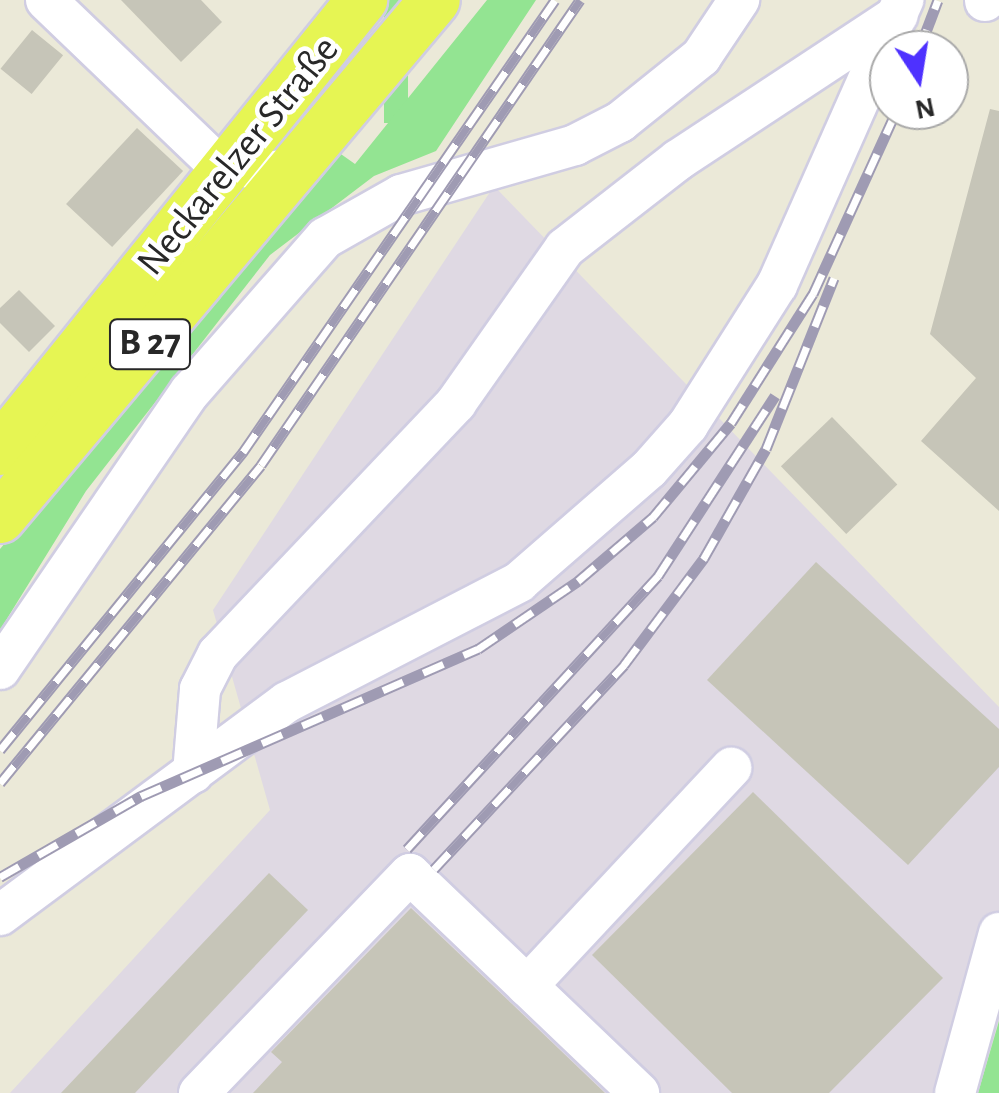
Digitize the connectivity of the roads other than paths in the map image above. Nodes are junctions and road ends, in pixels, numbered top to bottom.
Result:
1 (46, 0) edge
2 (362, 0) edge
3 (435, 0) edge
4 (739, 0) edge
5 (900, 8) edge
6 (232, 165) junction
7 (297, 168) junction
8 (3, 440) edge
9 (0, 518) edge
10 (0, 669) edge
11 (731, 768) dead end
12 (193, 773) junction
13 (0, 915) edge
14 (999, 934) edge
15 (527, 986) junction
16 (200, 1093) edge
17 (639, 1093) edge
18 (955, 1093) edge

1 - 6 street
2 - 6 main road, Neckarelzer Straße / B 27
3 - 7 main road, B 27
4 - 10 street
5 - 12 street
5 - 12 street
6 - 7 street
6 - 8 main road, Neckarelzer Straße / B 27
7 - 9 main road, B 27
11 - 15 street
12 - 13 street
14 - 18 street
15 - 16 street
15 - 17 street

